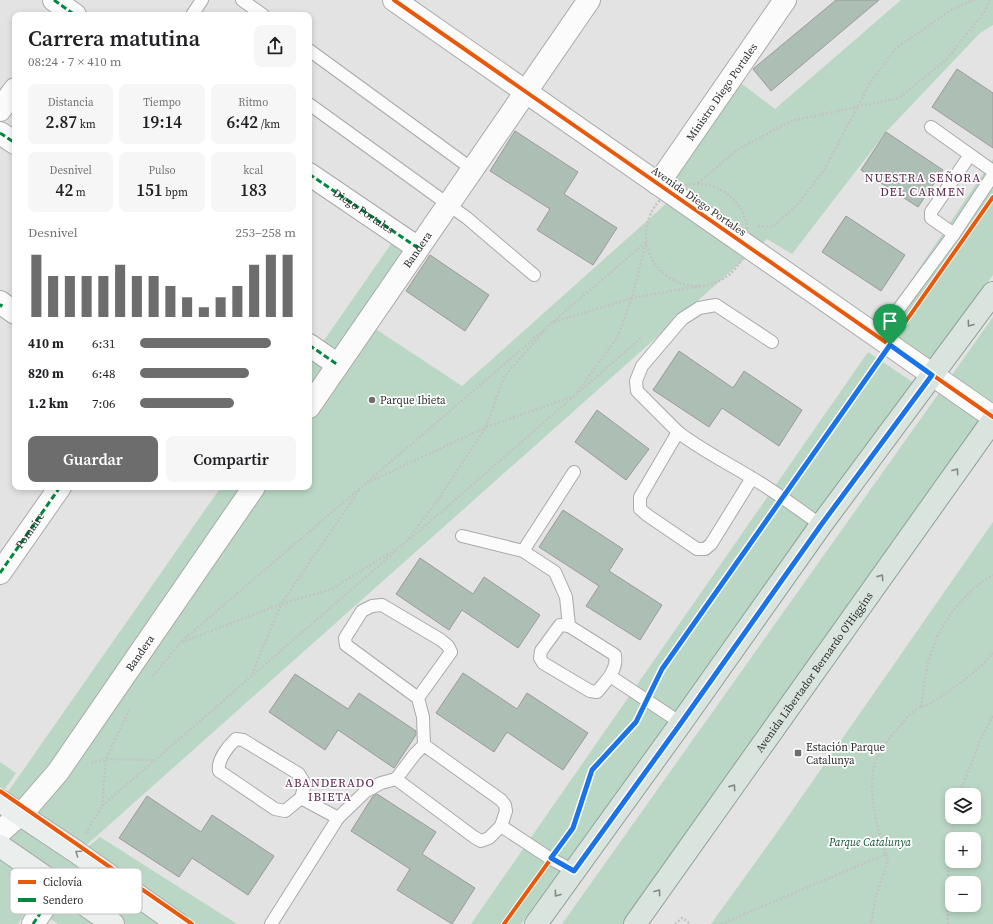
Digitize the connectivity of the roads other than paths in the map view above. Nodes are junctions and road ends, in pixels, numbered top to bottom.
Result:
1 (202, 0) edge
2 (242, 0) edge
3 (394, 0) edge
4 (589, 0) edge
5 (785, 0) edge
6 (194, 12) edge
7 (259, 12) edge
8 (312, 52) edge
9 (525, 91) junction
10 (12, 93) edge
11 (312, 106) edge
12 (0, 110) edge
13 (931, 127) dead end
14 (0, 133) edge
15 (12, 141) edge
16 (970, 155) junction
17 (472, 169) junction
18 (993, 171) edge
19 (993, 175) edge
20 (312, 176) edge
21 (658, 184) junction
22 (449, 204) junction
23 (954, 234) junction
24 (418, 248) junction
25 (534, 276) dead end
26 (993, 293) edge
27 (878, 337) junction
28 (772, 342) dead end
29 (312, 347) edge
30 (338, 365) junction
31 (932, 375) junction
32 (312, 403) edge
33 (993, 419) edge
34 (678, 432) junction
35 (574, 472) dead end
36 (752, 478) junction
37 (58, 490) edge
38 (252, 490) edge
39 (821, 525) junction
40 (462, 536) dead end
41 (522, 550) junction
42 (0, 573) edge
43 (569, 626) junction
44 (610, 676) junction
45 (418, 698) junction
46 (681, 723) junction
47 (424, 745) junction
48 (396, 779) junction
49 (302, 798) junction
50 (0, 801) edge
51 (20, 814) junction
52 (338, 818) junction
53 (501, 826) junction
54 (0, 832) edge
55 (0, 846) edge
56 (31, 868) edge
57 (98, 868) edge
58 (574, 871) junction
59 (142, 899) edge
60 (40, 914) edge
61 (99, 914) edge
62 (33, 924) edge
63 (114, 924) edge
64 (178, 924) edge
65 (271, 924) edge
66 (536, 924) edge
67 (635, 924) edge

1 - 6 lane
2 - 7 lane
3 - 9 street, Avenida Diego Portales
4 - 9 street, Bandera
5 - 21 street, Ministro Diego Portales
8 - 17 lane
9 - 17 street, Bandera
9 - 21 street, Avenida Diego Portales
10 - 12 street
11 - 22 lane
13 - 16 lane
14 - 15 street
16 - 18 lane
16 - 23 lane
17 - 22 street, Bandera
19 - 23 lane
20 - 24 street, Diego Portales
21 - 27 street, Avenida Diego Portales
22 - 24 street, Bandera
22 - 25 lane
23 - 27 lane
24 - 30 street, Bandera
26 -> 31 main road
27 - 31 street, Avenida Diego Portales
28 - 34 lane
29 - 30 street
30 - 32 street, Bandera
31 - 33 street, Avenida Diego Portales
31 - 39 main road
67 -> 33 main road, Avenida Libertador Bernardo O'Higgins
34 - 36 lane
34 - 36 lane
35 - 41 lane
36 - 39 lane
37 - 42 street, Pomaire
38 - 51 street, Bandera
39 - 46 main road
40 - 41 lane
41 - 43 lane
43 - 44 lane
43 - 44 lane
44 - 46 lane
45 - 45 lane
45 - 47 lane
46 - 58 main road
47 - 48 lane
47 - 53 lane
48 - 52 lane
48 - 53 lane
49 - 49 lane
49 - 52 lane
50 - 51 main road
51 - 54 street, Bandera
57 -> 51 main road
52 - 65 lane
53 - 58 lane
55 - 56 main road
58 -> 66 main road
64 -> 59 main road
60 - 62 street
61 - 63 main road

